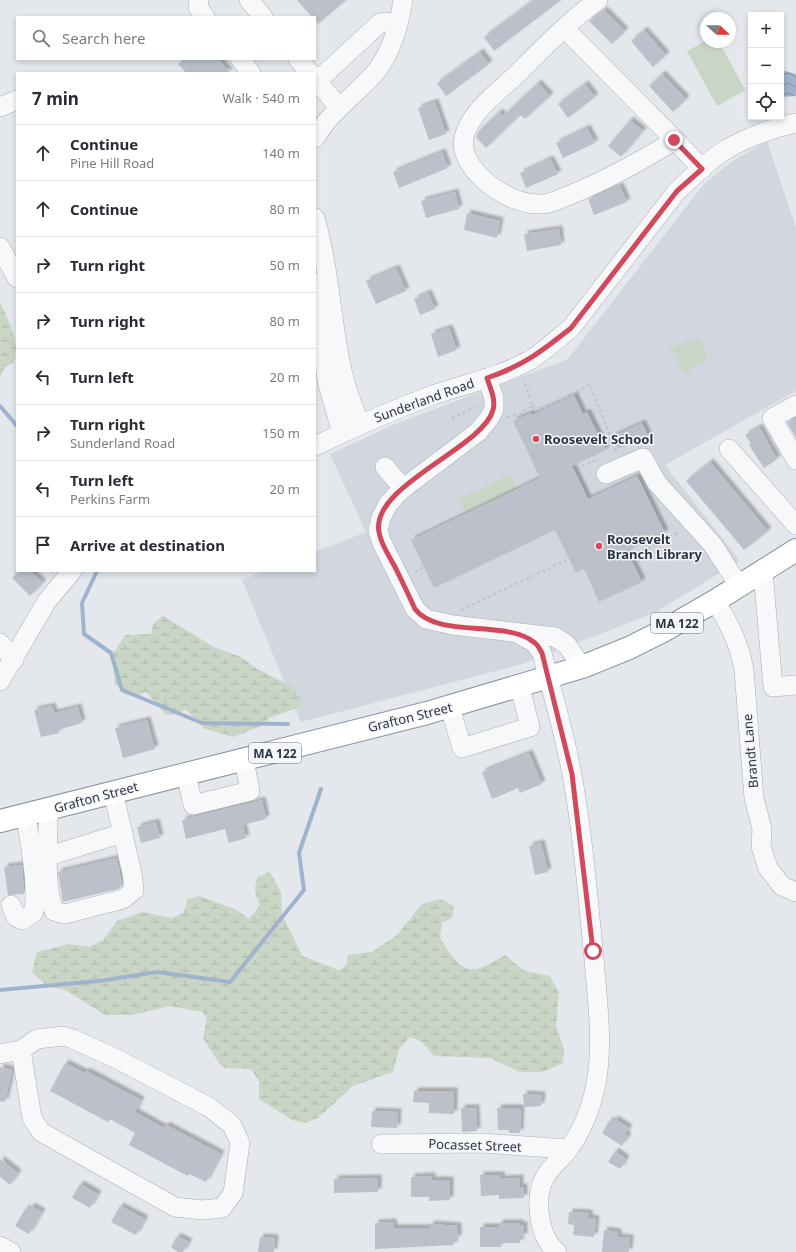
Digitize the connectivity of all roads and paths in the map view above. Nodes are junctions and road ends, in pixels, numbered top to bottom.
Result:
1 (198, 0) edge
2 (249, 0) edge
3 (403, 0) edge
4 (598, 0) edge
5 (204, 16) edge
6 (262, 16) edge
7 (398, 24) junction
8 (564, 28) junction
9 (241, 60) edge
10 (299, 60) edge
11 (250, 72) edge
12 (309, 72) edge
13 (316, 76) edge
14 (316, 80) edge
15 (16, 100) edge
16 (0, 106) edge
17 (339, 107) junction
18 (796, 123) edge
19 (316, 137) edge
20 (674, 140) junction
21 (702, 169) junction
22 (316, 222) edge
23 (0, 247) edge
24 (16, 276) edge
25 (316, 288) edge
26 (324, 328) edge
27 (487, 378) junction
28 (524, 378) dead end
29 (796, 405) edge
30 (532, 406) junction
31 (477, 407) dead end
32 (504, 417) dead end
33 (452, 418) dead end
34 (360, 424) junction
35 (342, 433) junction
36 (316, 446) edge
37 (729, 449) dead end
38 (611, 453) dead end
39 (796, 460) edge
40 (582, 466) dead end
41 (603, 466) joint
42 (385, 468) dead end
43 (403, 488) junction
44 (695, 525) junction
45 (796, 525) edge
46 (796, 550) edge
47 (632, 556) dead end
48 (569, 559) dead end
49 (424, 567) dead end
50 (71, 572) edge
51 (415, 572) dead end
52 (763, 572) junction
53 (739, 586) junction
54 (715, 601) junction
55 (458, 611) dead end
56 (519, 634) junction
57 (0, 643) edge
58 (14, 660) junction
59 (582, 667) junction
60 (548, 678) junction
61 (0, 681) edge
62 (796, 685) edge
63 (520, 687) junction
64 (450, 707) junction
65 (530, 727) junction
66 (560, 728) junction
67 (244, 760) junction
68 (186, 774) junction
69 (113, 792) junction
70 (48, 809) junction
71 (26, 815) junction
72 (0, 821) edge
73 (123, 833) junction
74 (40, 859) junction
75 (796, 892) edge
76 (11, 905) dead end
77 (0, 1040) edge
78 (21, 1050) junction
79 (0, 1054) edge
80 (381, 1144) dead end
81 (568, 1149) junction
82 (0, 1246) edge
83 (11, 1252) edge
84 (557, 1252) edge

1 - 5 street
2 - 6 street
3 - 7 street
4 - 8 street
7 - 13 street
7 - 17 street
8 - 20 street
8 - 20 street
9 - 11 street
10 - 12 street
14 - 17 street
15 - 16 street
17 - 19 street
18 - 21 street, Sunderland Road
20 - 21 street
21 - 27 street, Sunderland Road
22 - 26 street
23 - 24 street
25 - 26 street
26 - 34 street
26 - 35 street
27 - 34 street, Sunderland Road
27 - 43 street
28 - 30 path
29 - 39 street
30 - 32 path
30 - 38 path
31 - 33 path
34 - 35 street, Sunderland Road
35 - 36 street, Sunderland Road
37 - 45 street
40 - 41 path
41 - 44 street
42 - 43 street
43 - 56 street
44 - 47 path
44 - 53 street
46 - 52 highway, Grafton Street / MA 122
48 - 55 path
49 - 51 path
50 - 58 street
52 - 53 highway, Grafton Street / MA 122
52 - 62 street
53 - 54 highway, Grafton Street / MA 122
54 - 59 highway, Grafton Street / MA 122
54 - 75 street, Brandt Lane
56 - 59 street
56 - 60 street
57 - 58 street
58 - 61 street
59 - 60 highway, Grafton Street / MA 122
60 - 63 highway, Grafton Street / MA 122
60 - 66 street
63 - 64 highway, Grafton Street / MA 122
63 - 65 street
64 - 65 street
64 - 67 highway, Grafton Street / MA 122
65 - 66 street
66 - 81 street
67 - 68 highway, Grafton Street / MA 122
67 - 68 street
68 - 69 highway, Grafton Street / MA 122
69 - 70 highway, Grafton Street / MA 122
69 - 73 street
70 - 71 highway, Grafton Street / MA 122
70 - 74 street
71 - 72 highway, Grafton Street / MA 122
71 - 74 street
73 - 74 street
73 - 74 street
74 - 76 street
77 - 78 street
78 - 78 street
78 - 79 street
80 - 81 street, Pocasset Street
81 - 84 street
82 - 83 street

